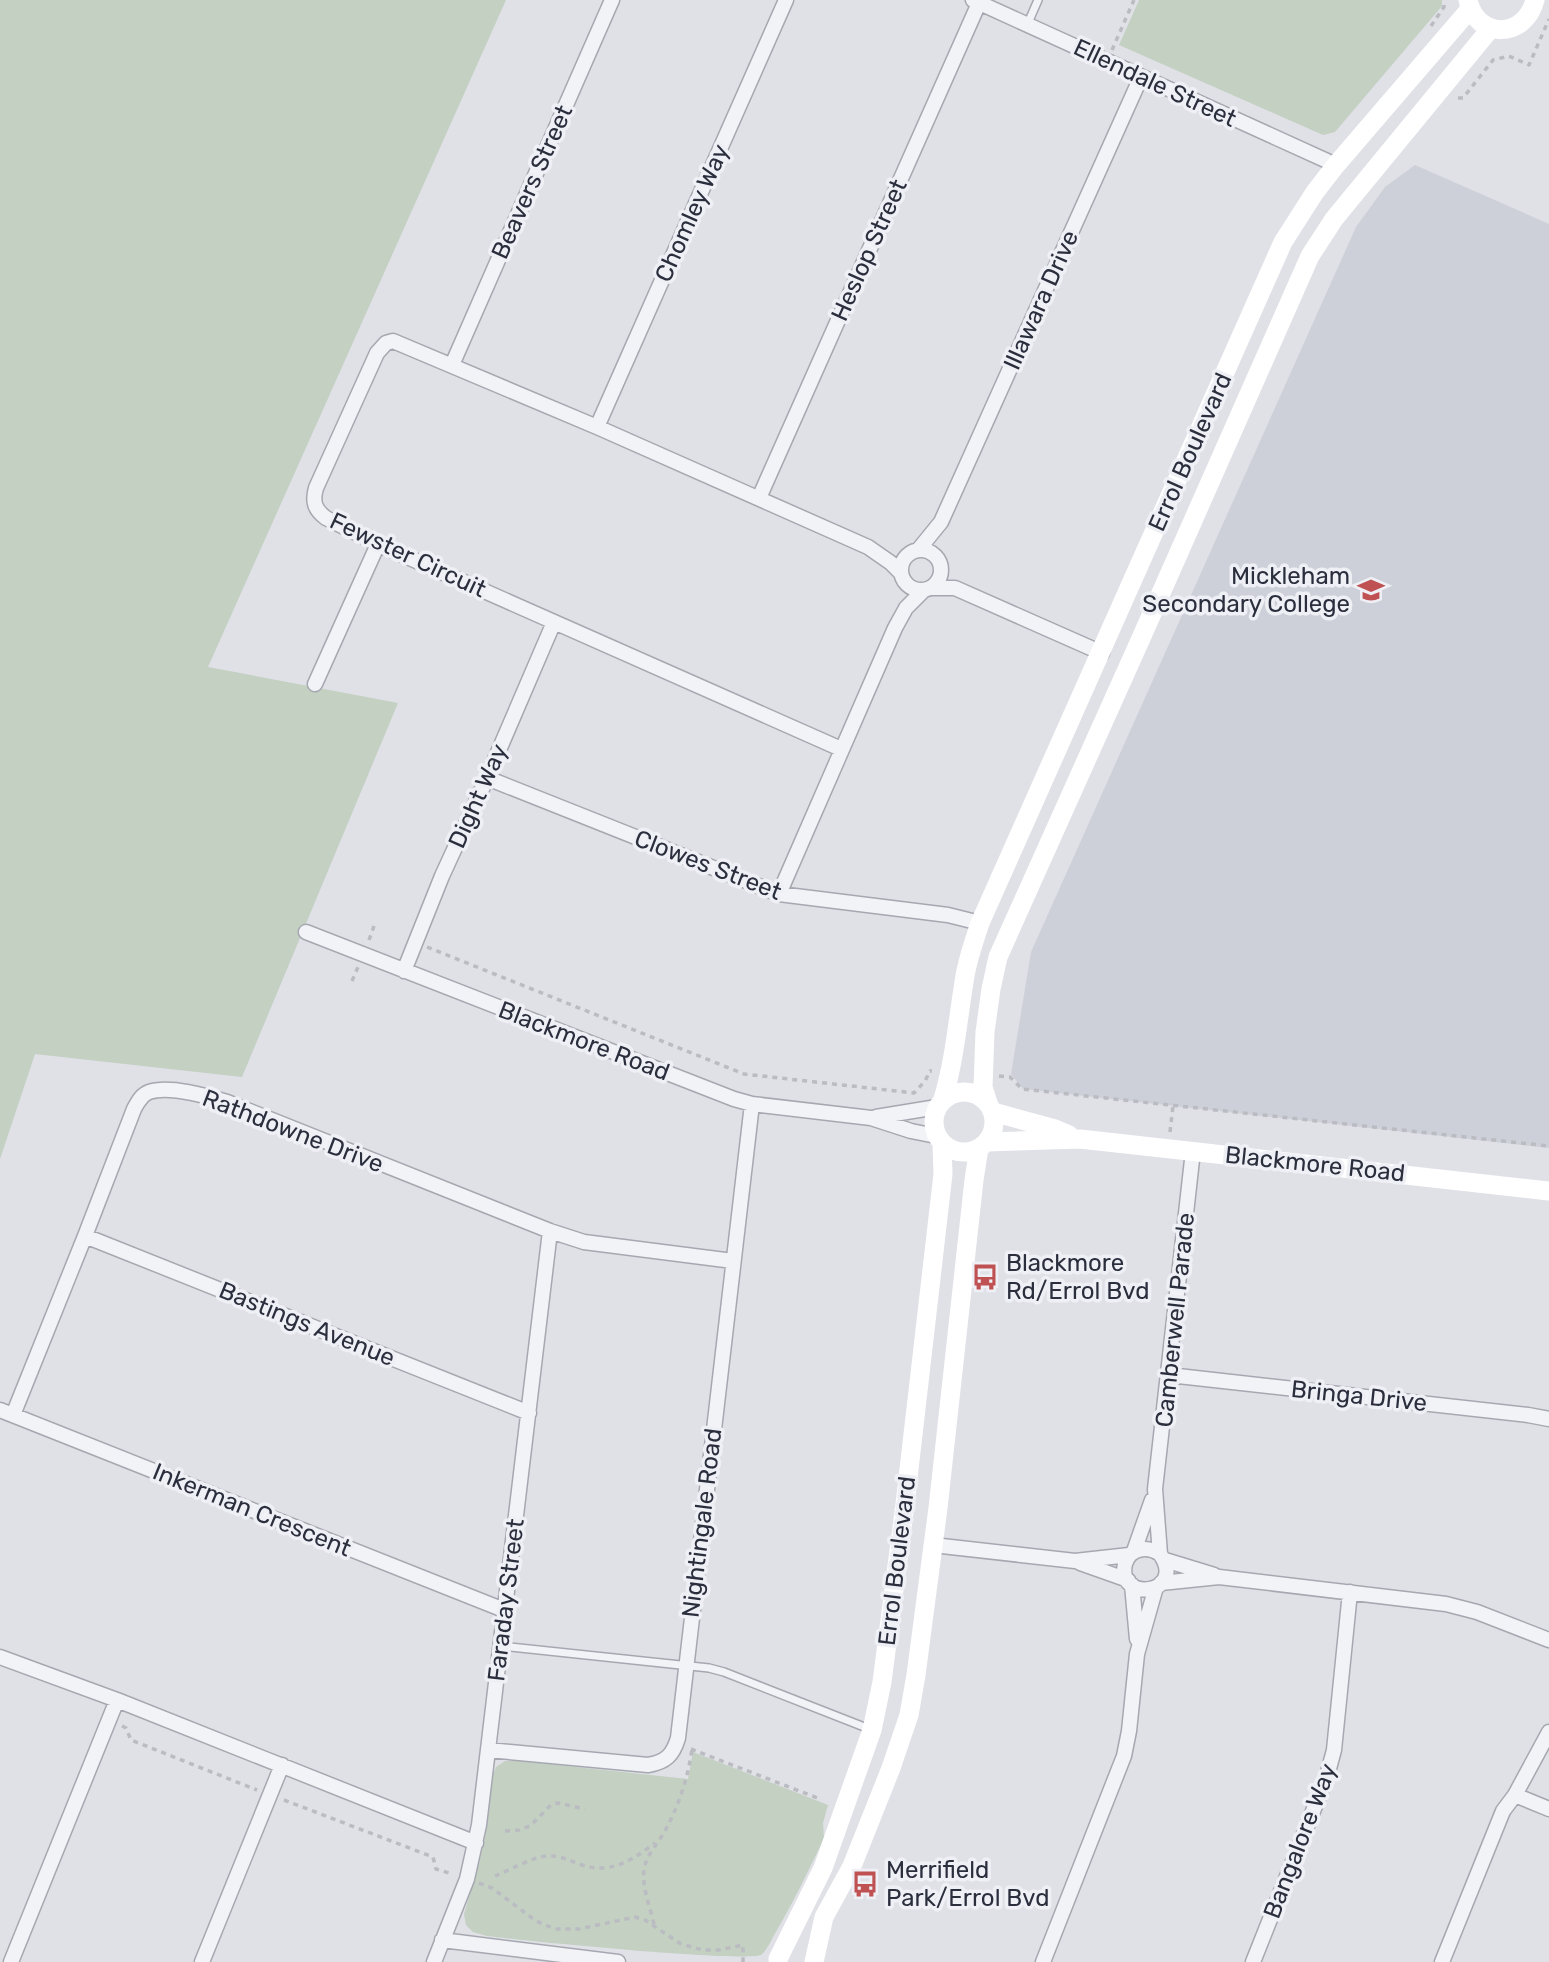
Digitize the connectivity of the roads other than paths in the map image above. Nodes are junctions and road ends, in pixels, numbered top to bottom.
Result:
1 (612, 0) edge
2 (786, 0) edge
3 (1038, 0) edge
4 (976, 1) edge
5 (1469, 4) edge
6 (1541, 13) edge
7 (1028, 23) junction
8 (1491, 28) junction
9 (1141, 78) junction
10 (1336, 165) junction
11 (452, 365) junction
12 (597, 427) junction
13 (759, 498) junction
14 (941, 522) junction
15 (378, 544) junction
16 (868, 547) junction
17 (916, 550) junction
18 (939, 560) junction
19 (901, 575) junction
20 (927, 589) junction
21 (984, 601) junction
22 (554, 622) junction
23 (895, 628) junction
24 (1101, 653) junction
25 (315, 684) dead end
26 (841, 749) junction
27 (487, 778) junction
28 (779, 894) junction
29 (980, 923) junction
30 (306, 932) dead end
31 (404, 971) junction
32 (940, 1103) junction
33 (752, 1104) junction
34 (990, 1108) junction
35 (871, 1118) junction
36 (1080, 1139) junction
37 (939, 1140) junction
38 (983, 1145) junction
39 (1193, 1151) junction
40 (1549, 1191) edge
41 (550, 1231) junction
42 (85, 1236) junction
43 (733, 1261) junction
44 (1169, 1375) junction
45 (6, 1413) edge
46 (529, 1413) junction
47 (1549, 1419) edge
48 (1155, 1489) junction
49 (933, 1545) junction
50 (1132, 1553) junction
51 (1163, 1557) junction
52 (1075, 1561) junction
53 (1219, 1577) junction
54 (1130, 1583) junction
55 (1158, 1585) junction
56 (1350, 1592) junction
57 (504, 1610) junction
58 (1549, 1640) edge
59 (500, 1646) junction
60 (1137, 1654) junction
61 (0, 1657) edge
62 (686, 1665) junction
63 (117, 1700) junction
64 (872, 1730) junction
65 (1549, 1732) edge
66 (488, 1750) junction
67 (282, 1765) junction
68 (1515, 1795) junction
69 (1549, 1809) edge
70 (476, 1843) junction
71 (442, 1940) junction
72 (776, 1961) edge
73 (11, 1962) edge
74 (202, 1962) edge
75 (434, 1962) edge
76 (618, 1962) edge
77 (808, 1962) edge
78 (814, 1962) edge
79 (1043, 1962) edge
80 (1253, 1962) edge
81 (1442, 1962) edge

1 - 11 street, Beavers Street
2 - 12 street, Chomley Way
3 - 7 lane
4 - 7 street, Ellendale Street
4 - 13 street, Heslop Street
5 - 8 street
5 - 10 street, Errol Boulevard
6 - 8 street
7 - 9 street, Ellendale Street
8 - 34 street, Errol Boulevard
9 - 10 street, Ellendale Street
9 - 14 street, Illawara Drive
10 - 24 street, Errol Boulevard
11 - 12 street, Fewster Circuit
11 - 15 street, Fewster Circuit
12 - 13 street, Fewster Circuit
13 - 16 street, Fewster Circuit
14 - 17 street, Illawara Drive
14 - 18 street, Illawara Drive
15 - 22 street, Fewster Circuit
15 - 25 street
16 - 17 street, Fewster Circuit
16 - 19 street, Fewster Circuit
17 - 18 street
17 - 19 street
18 - 20 street
18 - 21 street
19 - 20 street
19 - 23 street
20 - 21 street
20 - 23 street
21 - 24 street
22 - 26 street, Fewster Circuit
22 - 27 street, Dight Way
23 - 26 street
24 - 29 street, Errol Boulevard
26 - 28 street
27 - 28 street, Clowes Street
27 - 31 street, Dight Way
28 - 29 street, Clowes Street
29 - 32 street, Errol Boulevard
30 - 31 street, Blackmore Road
31 - 33 street, Blackmore Road
32 - 34 street
32 - 35 street, Blackmore Road
32 - 37 street
33 - 35 street, Blackmore Road
33 - 43 street, Nightingale Road
34 - 36 street, Blackmore Road
34 - 38 street
35 - 37 street, Blackmore Road
36 - 38 street, Blackmore Road
36 - 39 street, Blackmore Road
37 - 38 street
37 - 64 street, Errol Boulevard
38 - 49 street, Errol Boulevard
39 - 40 street, Blackmore Road
39 - 44 street, Camberwell Parade
41 - 42 street, Rathdowne Drive
41 - 43 street, Rathdowne Drive
41 - 46 street, Faraday Street
42 - 45 street, Rathdowne Drive
42 - 46 street, Bastings Avenue
43 - 62 street, Nightingale Road
44 - 47 street, Bringa Drive
44 - 48 street, Camberwell Parade
45 - 57 street, Inkerman Crescent
46 - 57 street, Faraday Street
48 - 50 street, Camberwell Parade
48 - 51 street, Camberwell Parade
49 - 52 street
49 - 78 street, Errol Boulevard
50 - 51 street
50 - 52 street
50 - 54 street
51 - 53 street
51 - 55 street
52 - 54 street
53 - 55 street
53 - 56 street
54 - 55 street
54 - 60 street
55 - 60 street
56 - 58 street
56 - 80 street, Bangalore Way
57 - 59 street, Faraday Street
59 - 62 lane
59 - 66 street, Faraday Street
60 - 79 street
61 - 63 street
62 - 64 lane
62 - 66 street, Nightingale Road
63 - 67 street
63 - 73 street
64 - 72 street, Errol Boulevard
65 - 68 street
66 - 70 street, Faraday Street
67 - 70 street
67 - 74 street
68 - 69 street
68 - 81 street
70 - 71 street, Faraday Street
71 - 75 street, Faraday Street
71 - 76 street
72 - 77 street

